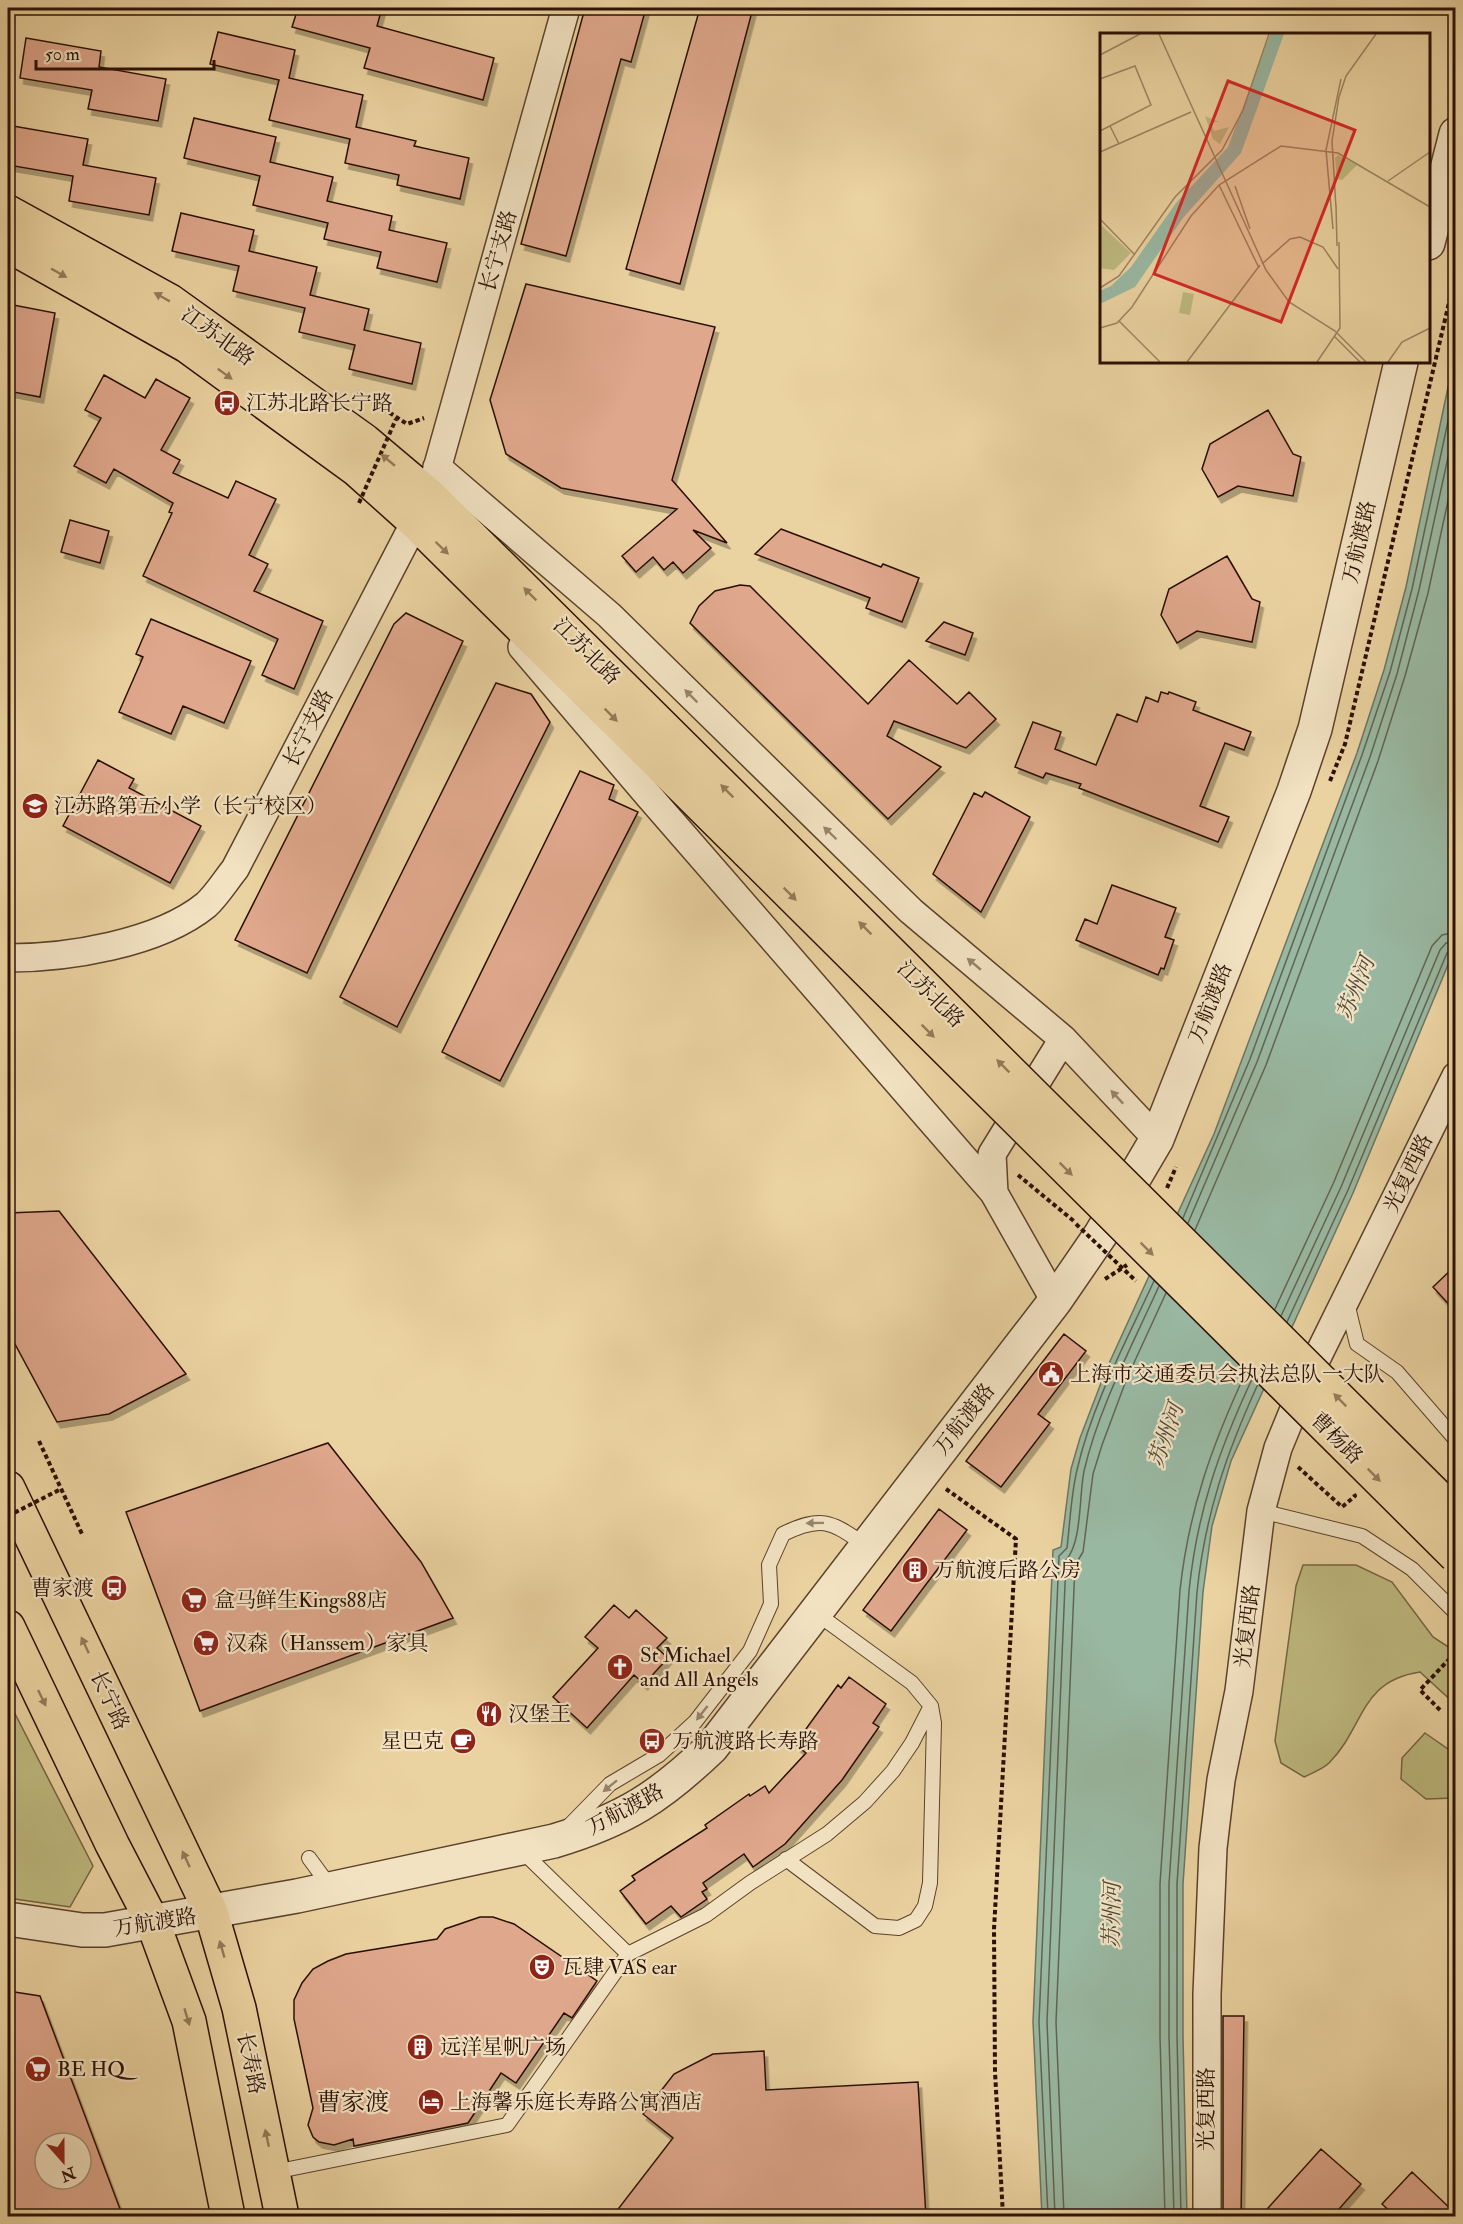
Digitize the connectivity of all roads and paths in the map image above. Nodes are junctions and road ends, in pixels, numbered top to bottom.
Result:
1 (566, 8) edge
2 (1455, 134) edge
3 (8, 213) edge
4 (1430, 235) edge
5 (8, 245) edge
6 (1401, 363) edge
7 (358, 392) dead end
8 (429, 414) dead end
9 (396, 419) junction
10 (427, 495) junction
11 (359, 503) dead end
12 (479, 596) dead end
13 (8, 958) edge
14 (1063, 1039) junction
15 (1455, 1076) edge
16 (1157, 1139) junction
17 (992, 1154) junction
18 (1097, 1179) junction
19 (994, 1193) junction
20 (1076, 1224) dead end
21 (1345, 1297) junction
22 (1055, 1301) junction
23 (1455, 1440) edge
24 (39, 1441) dead end
25 (1278, 1448) junction
26 (923, 1472) junction
27 (1347, 1487) dead end
28 (8, 1488) edge
29 (61, 1489) junction
30 (1261, 1511) junction
31 (1455, 1515) edge
32 (8, 1516) edge
33 (82, 1534) dead end
34 (867, 1546) junction
35 (1455, 1556) edge
36 (1455, 1612) edge
37 (816, 1613) junction
38 (8, 1627) edge
39 (1455, 1652) edge
40 (931, 1706) junction
41 (1440, 1710) dead end
42 (554, 1841) junction
43 (520, 1849) junction
44 (309, 1858) dead end
45 (786, 1859) junction
46 (331, 1888) junction
47 (211, 1912) junction
48 (8, 1919) edge
49 (153, 1923) junction
50 (628, 1954) junction
51 (274, 2172) junction
52 (228, 2217) edge
53 (282, 2217) edge
54 (1003, 2217) edge
55 (1207, 2217) edge

1 - 10 street, 长宁支路
2 - 4 street
10 -> 3 main road, 江苏北路
5 -> 10 main road, 江苏北路
6 - 16 street, 万航渡路
7 - 9 path
8 - 9 path
9 - 11 path, bridge
10 - 13 street, 长宁支路
14 -> 10 street
10 - 18 main road, 江苏北路, bridge
12 - 19 street
16 -> 14 street
14 - 17 street
15 - 21 street, 光复西路
16 - 22 street, 万航渡路
17 - 19 street
17 - 20 path
31 -> 18 main road, 曹杨路, bridge
18 -> 35 main road, 曹杨路, bridge
19 - 22 street
21 - 23 lane
21 - 25 street, 光复西路
22 - 26 street, 万航渡路
24 - 29 path
25 - 27 path
25 - 30 street, 光复西路
26 - 34 street, 万航渡路
26 - 54 path
47 -> 28 main road, 长宁路
29 - 32 path, bridge
29 - 33 path
30 - 36 lane
30 - 55 street, 光复西路
34 - 37 street, 万航渡路
34 -> 42 lane
37 - 40 lane
37 - 42 street, 万航渡路
38 -> 49 main road
39 - 41 path
40 - 45 lane
40 - 45 lane
42 - 43 street, 万航渡路
43 - 46 street, 万航渡路
43 - 50 lane
44 - 46 lane
45 - 50 lane
46 - 47 street, 万航渡路
47 - 49 street, 万航渡路
51 -> 47 main road, 长寿路
48 - 49 street, 万航渡路
49 -> 52 main road
50 - 51 lane
51 - 53 main road, 长寿路

